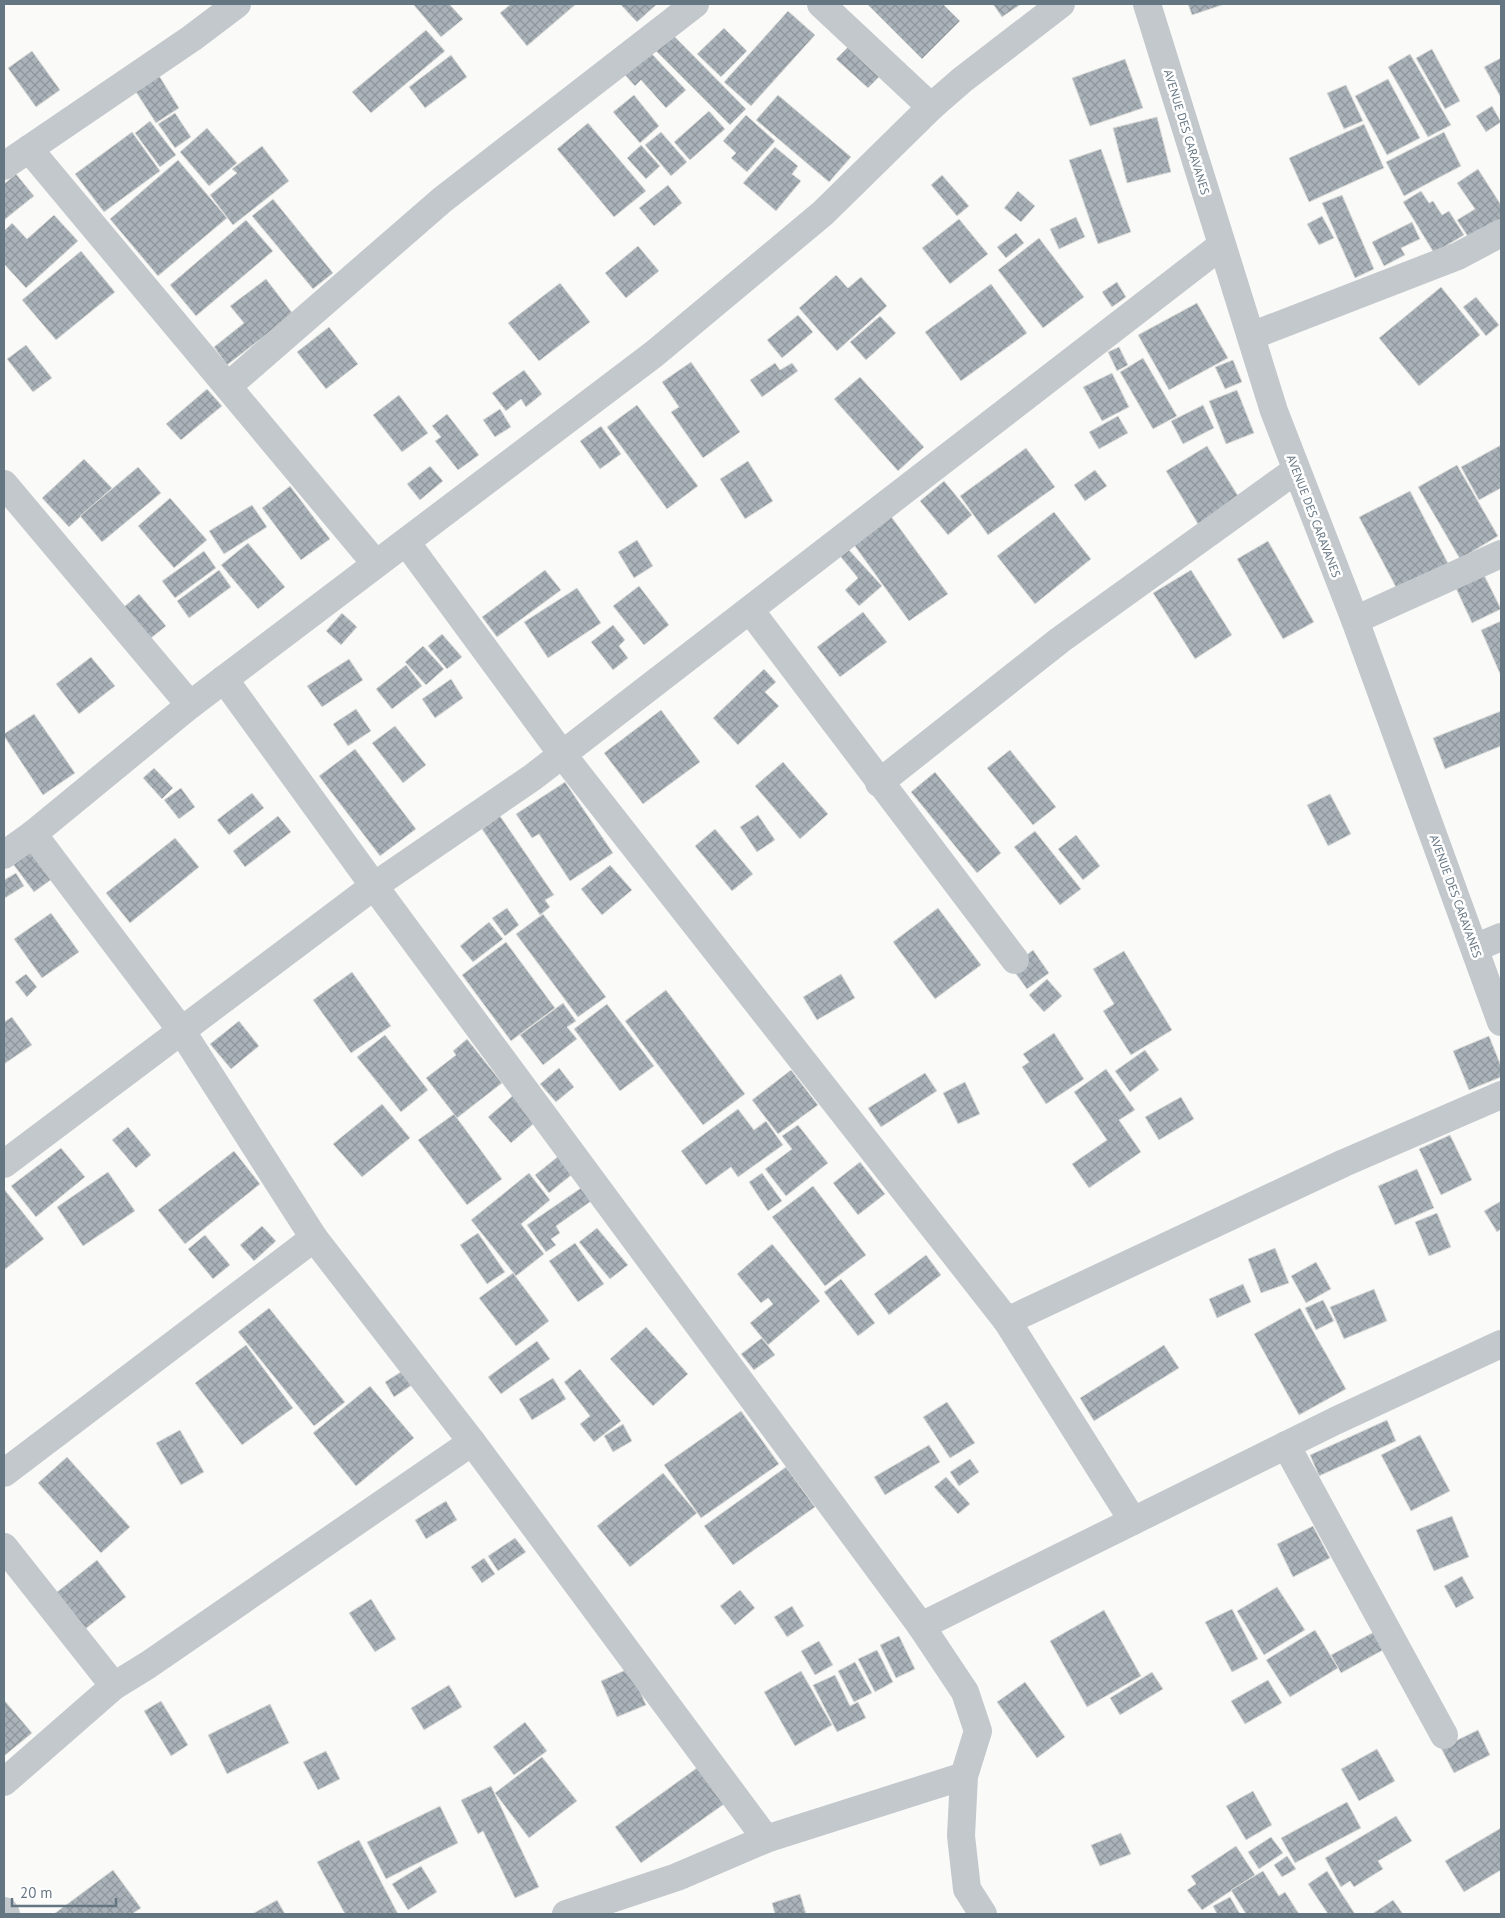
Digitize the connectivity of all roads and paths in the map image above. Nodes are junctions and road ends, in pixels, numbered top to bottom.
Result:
1 (237, 4) edge
2 (694, 4) edge
3 (820, 4) edge
4 (1061, 4) edge
5 (1147, 4) edge
6 (931, 107) junction
7 (30, 149) junction
8 (4, 166) edge
9 (1501, 233) edge
10 (1222, 245) junction
11 (1251, 336) junction
12 (228, 386) junction
13 (1296, 470) junction
14 (4, 484) edge
15 (406, 542) junction
16 (1501, 554) edge
17 (376, 564) junction
18 (750, 610) junction
19 (1355, 620) junction
20 (224, 679) junction
21 (190, 704) junction
22 (562, 754) junction
23 (879, 783) junction
24 (33, 834) junction
25 (4, 855) edge
26 (374, 886) junction
27 (1501, 937) edge
28 (1475, 948) junction
29 (1015, 960) dead end
30 (1501, 1022) edge
31 (180, 1030) junction
32 (1501, 1095) edge
33 (4, 1164) edge
34 (314, 1238) junction
35 (1007, 1321) junction
36 (1501, 1344) edge
37 (472, 1442) junction
38 (1286, 1445) junction
39 (4, 1473) edge
40 (1133, 1520) junction
41 (4, 1547) edge
42 (921, 1626) junction
43 (114, 1686) junction
44 (1444, 1736) dead end
45 (964, 1776) junction
46 (4, 1782) edge
47 (766, 1839) junction
48 (4, 1911) edge
49 (6, 1914) edge
50 (566, 1914) edge
51 (983, 1914) edge

1 - 7 street
2 - 12 street
3 - 6 street
4 - 6 street
5 - 10 street, AVENUE DES CARAVANES
6 - 15 street
7 - 8 street
7 - 12 street
9 - 11 street
10 - 11 street, AVENUE DES CARAVANES
10 - 18 street
11 - 13 street, AVENUE DES CARAVANES
12 - 17 street
13 - 19 street, AVENUE DES CARAVANES
13 - 23 street
14 - 21 street
15 - 17 street
15 - 22 street
16 - 19 street
17 - 20 street
18 - 22 street
18 - 23 street
19 - 28 street, AVENUE DES CARAVANES
20 - 21 street
20 - 26 street
21 - 24 street
22 - 26 street
22 - 35 street
23 - 29 street
24 - 25 street
24 - 31 street
26 - 31 street
26 - 42 street
27 - 28 street
28 - 30 street, AVENUE DES CARAVANES
31 - 33 street
31 - 34 street
32 - 35 street
34 - 37 street
34 - 39 street
35 - 40 street
36 - 38 street
37 - 43 street
37 - 47 street
38 - 40 street
38 - 44 street
40 - 42 street
41 - 43 street
42 - 45 street
43 - 46 street
45 - 47 street
45 - 51 street
47 - 50 street
48 - 49 street

